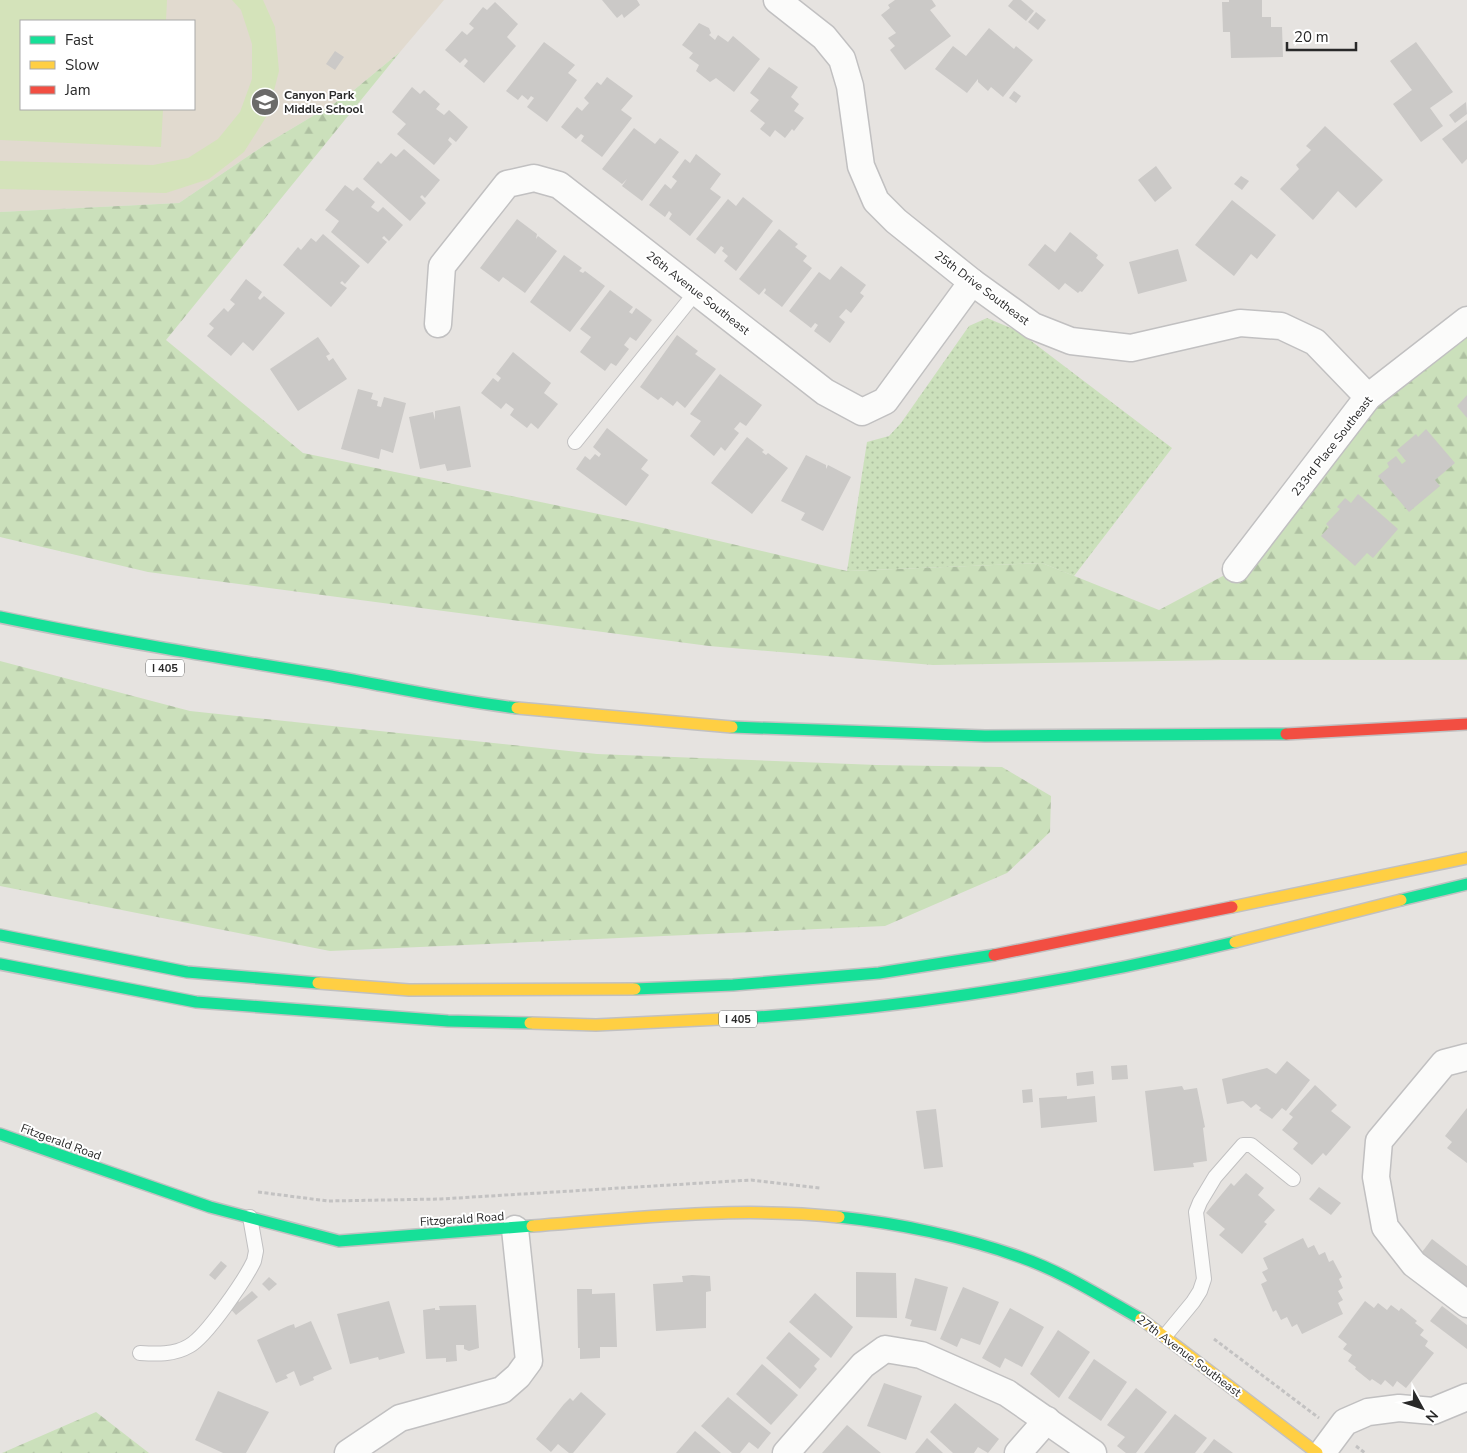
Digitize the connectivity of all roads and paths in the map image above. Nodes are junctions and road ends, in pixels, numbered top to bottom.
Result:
1 (777, 0) edge
2 (972, 282) junction
3 (696, 292) junction
4 (1467, 320) edge
5 (438, 324) dead end
6 (1368, 397) junction
7 (575, 442) dead end
8 (1236, 569) dead end
9 (0, 617) edge
10 (331, 677) junction
11 (294, 682) dead end
12 (1467, 724) edge
13 (1467, 858) edge
14 (1467, 884) edge
15 (0, 934) edge
16 (0, 964) edge
17 (1467, 1058) edge
18 (0, 1134) edge
19 (1293, 1179) dead end
20 (250, 1217) junction
21 (515, 1229) junction
22 (940, 1235) joint
23 (1467, 1304) edge
24 (1165, 1336) junction
25 (140, 1353) dead end
26 (1467, 1397) edge
27 (1047, 1420) junction
28 (348, 1453) edge
29 (786, 1453) edge
30 (1018, 1453) edge
31 (1092, 1453) edge
32 (1317, 1453) edge
33 (1322, 1453) edge

1 - 2 street, 25th Drive Southeast
2 - 3 street, 26th Avenue Southeast
2 - 6 street, 25th Drive Southeast
3 - 5 street, 26th Avenue Southeast
3 - 7 lane
4 - 6 street, 233rd Place Southeast
6 - 8 street, 233rd Place Southeast
9 - 10 main road, I 405
10 - 11 main road, I 405
10 - 12 main road, I 405
13 - 15 main road
14 - 16 main road, I 405
17 - 23 street
18 - 20 main road, Fitzgerald Road
19 - 24 lane
20 - 21 main road, Fitzgerald Road
20 - 25 lane
21 - 22 main road, Fitzgerald Road
21 - 28 street
22 - 24 main road, 27th Avenue Southeast
24 - 32 main road, 27th Avenue Southeast
26 - 33 street
27 - 29 street
27 - 30 street
27 - 31 street

